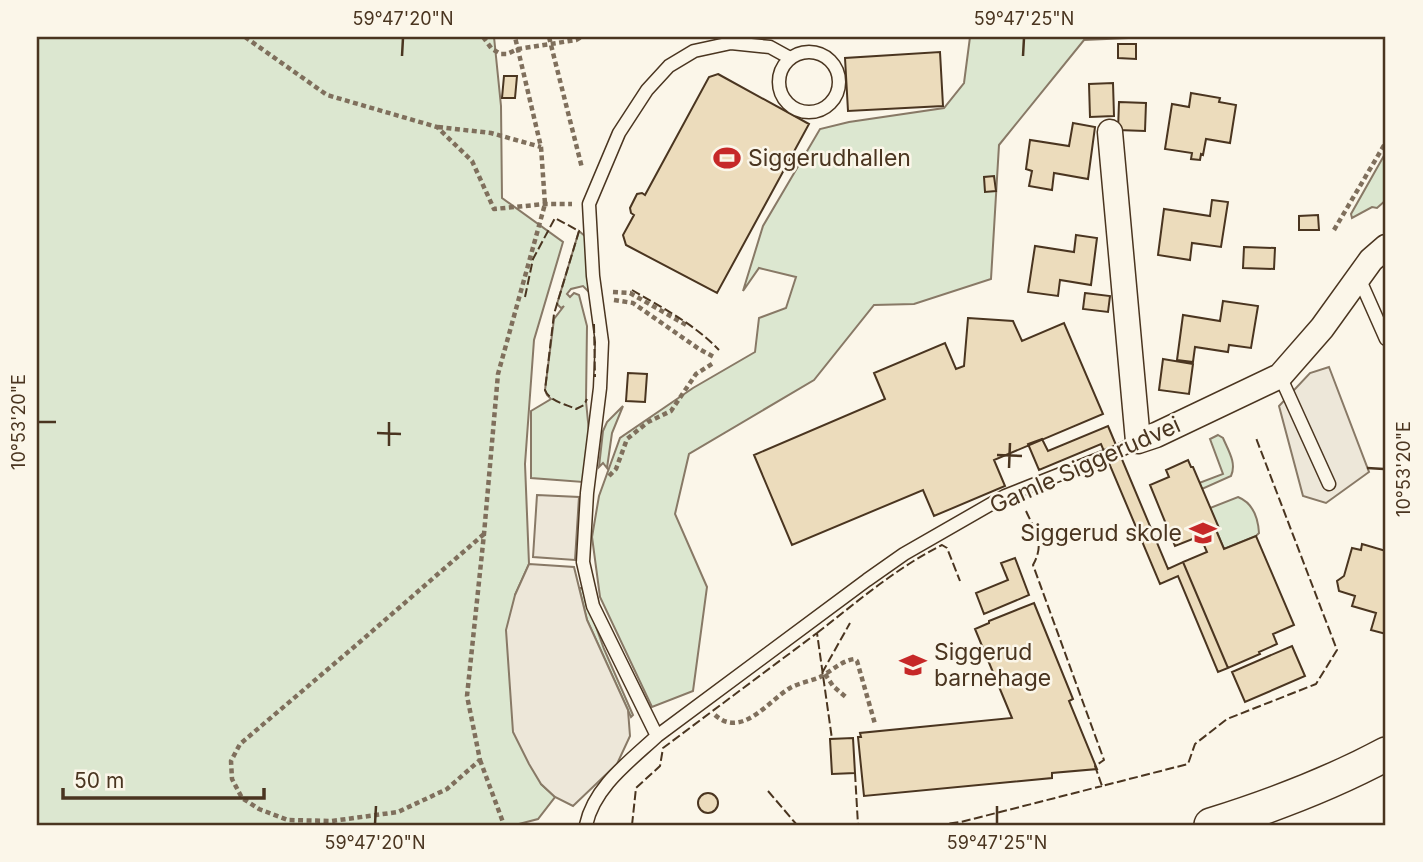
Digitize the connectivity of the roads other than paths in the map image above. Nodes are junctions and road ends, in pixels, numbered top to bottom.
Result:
1 (708, 37) edge
2 (694, 51) junction
3 (790, 58) junction
4 (1110, 132) dead end
5 (1386, 247) edge
6 (1358, 277) junction
7 (1386, 339) edge
8 (1280, 376) junction
9 (1138, 442) junction
10 (1329, 484) dead end
11 (657, 736) junction
12 (1386, 754) edge
13 (586, 825) edge
14 (1211, 825) edge

1 - 2 lane
2 - 3 lane
2 - 11 lane
3 - 3 lane
4 - 9 street
5 - 6 street, Gamle Siggerudvei
6 - 7 lane
6 - 8 street, Gamle Siggerudvei
8 - 9 street, Gamle Siggerudvei
8 - 10 lane
9 - 11 lane, Gamle Siggerudvei
11 - 13 lane, Gamle Siggerudvei
12 - 14 main road

